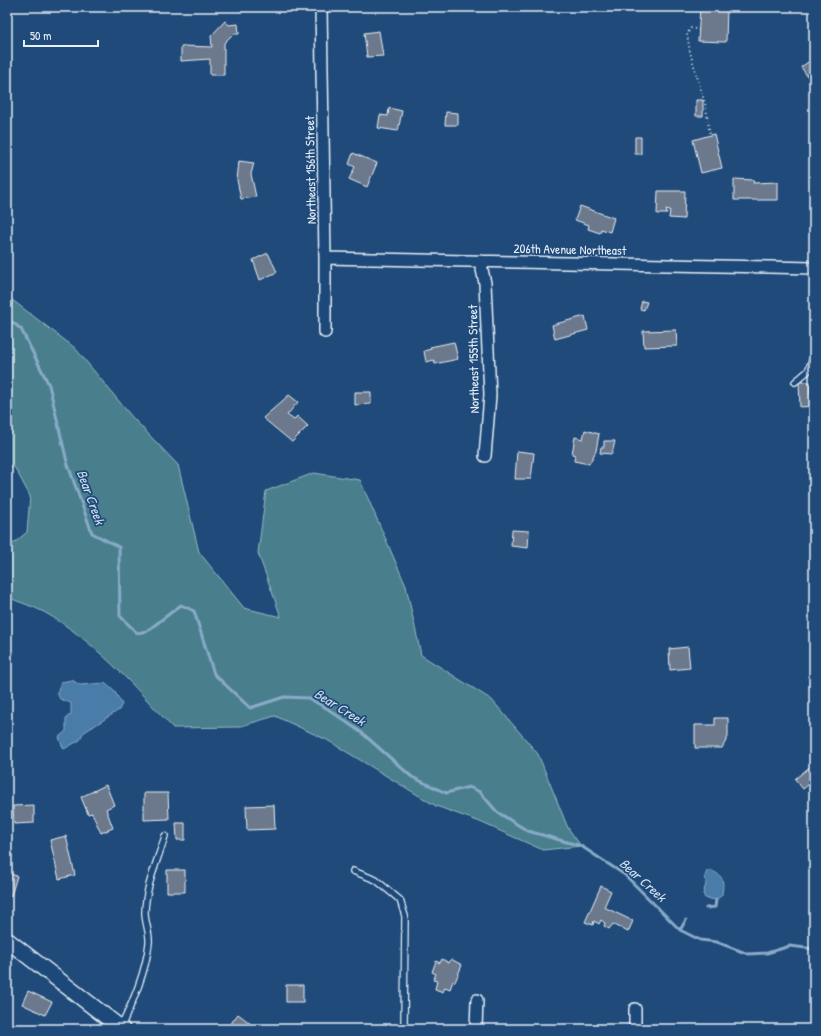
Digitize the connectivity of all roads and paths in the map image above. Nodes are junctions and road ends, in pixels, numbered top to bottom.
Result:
1 (320, 7) edge
2 (699, 30) dead end
3 (710, 136) dead end
4 (325, 258) junction
5 (480, 261) junction
6 (814, 268) edge
7 (324, 332) dead end
8 (814, 355) edge
9 (795, 382) dead end
10 (485, 456) dead end
11 (165, 836) dead end
12 (353, 871) dead end
13 (7, 940) edge
14 (477, 1000) dead end
15 (635, 1009) dead end
16 (121, 1028) edge
17 (404, 1029) edge
18 (476, 1029) edge
19 (635, 1029) edge

1 - 4 street, Northeast 156th Street
2 - 3 path
4 - 5 street, 206th Avenue Northeast
4 - 7 street, Northeast 156th Street
5 - 6 street, 206th Avenue Northeast
5 - 10 street, Northeast 155th Street
8 - 9 lane
11 - 16 lane
12 - 17 lane
13 - 16 street
14 - 18 street
15 - 19 street

